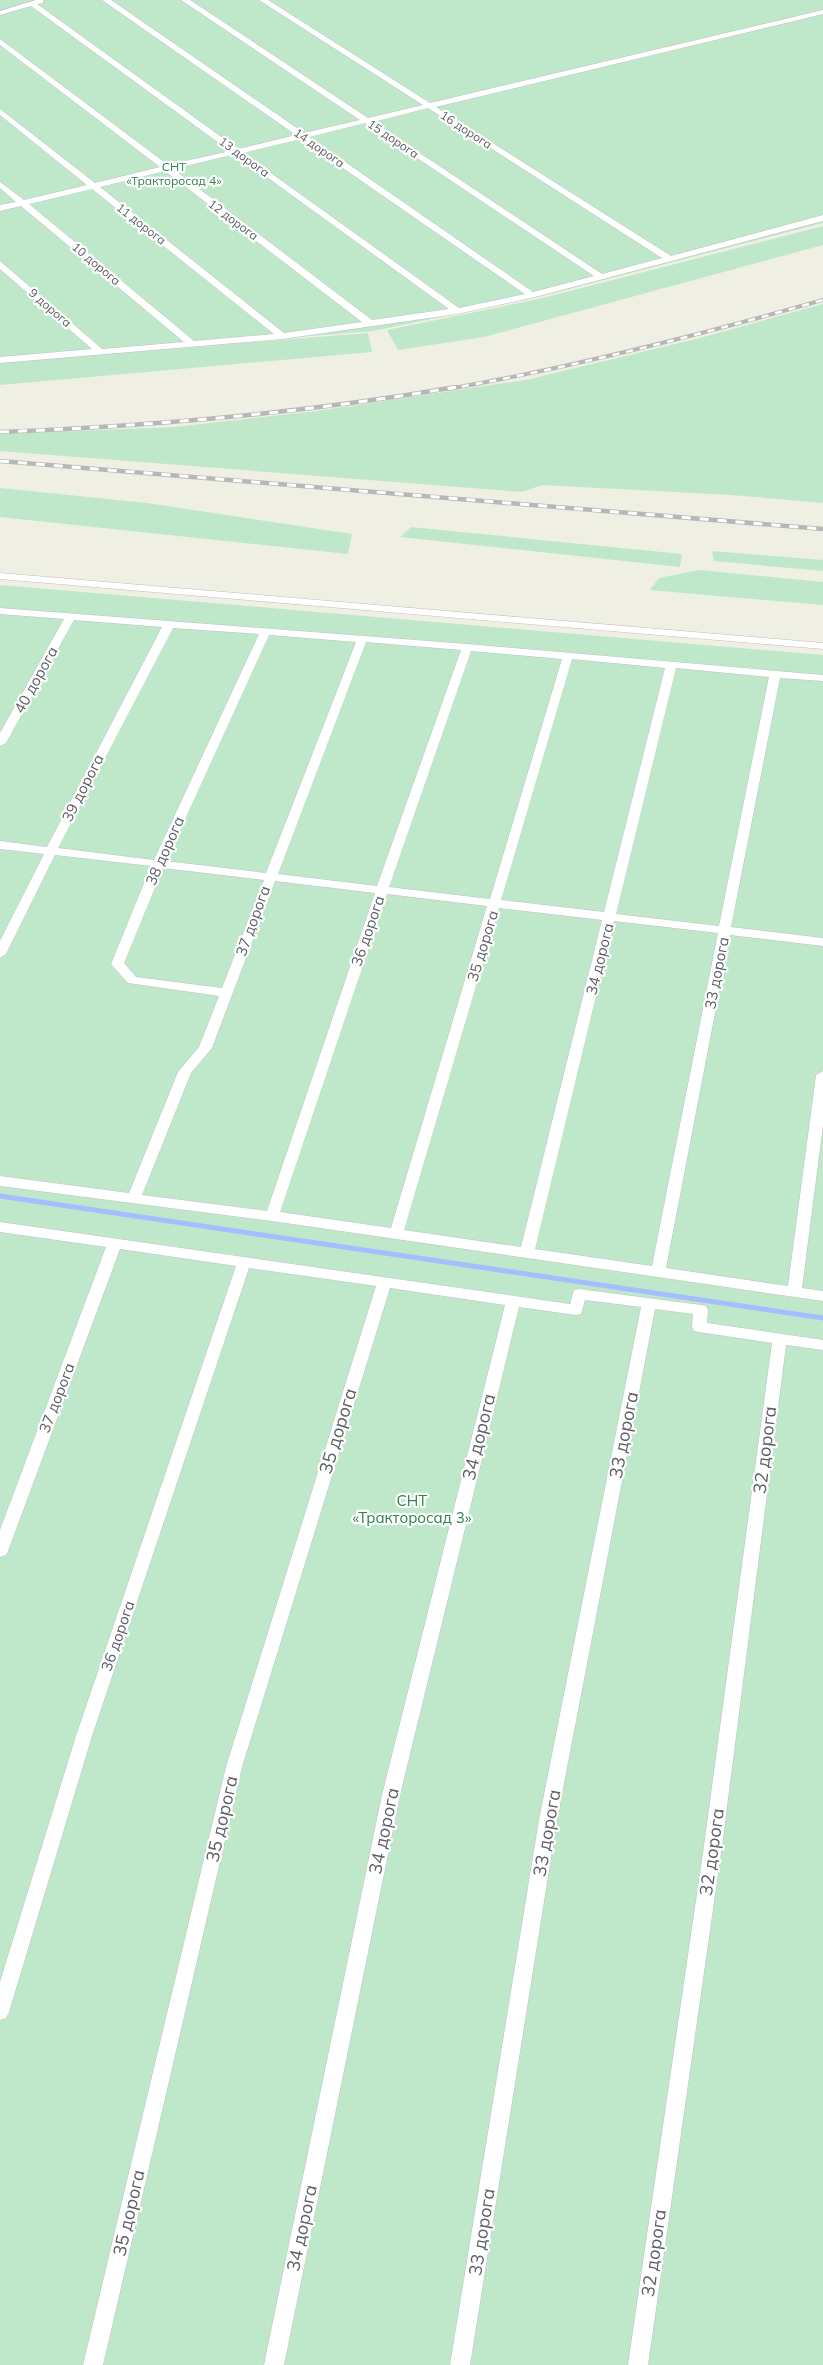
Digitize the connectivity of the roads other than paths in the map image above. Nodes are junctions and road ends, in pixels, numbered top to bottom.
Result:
1 (43, 0) edge
2 (106, 0) edge
3 (185, 0) edge
4 (263, 0) edge
5 (31, 3) junction
6 (823, 12) edge
7 (0, 13) edge
8 (0, 41) edge
9 (429, 106) junction
10 (0, 112) edge
11 (366, 120) junction
12 (302, 136) junction
13 (236, 152) junction
14 (165, 168) junction
15 (0, 184) edge
16 (93, 186) junction
17 (22, 202) junction
18 (0, 208) edge
19 (823, 218) edge
20 (670, 260) junction
21 (0, 264) edge
22 (601, 277) junction
23 (532, 295) junction
24 (456, 311) junction
25 (371, 324) junction
26 (282, 336) junction
27 (192, 344) junction
28 (0, 348) edge
29 (101, 352) junction
30 (12, 359) junction
31 (0, 360) edge
32 (0, 576) edge
33 (0, 611) edge
34 (71, 616) junction
35 (168, 624) junction
36 (265, 632) junction
37 (362, 639) junction
38 (823, 646) edge
39 (467, 647) junction
40 (568, 656) junction
41 (671, 665) junction
42 (775, 673) junction
43 (823, 678) edge
44 (0, 743) edge
45 (0, 845) edge
46 (51, 851) junction
47 (158, 865) junction
48 (270, 876) junction
49 (382, 890) junction
50 (496, 902) junction
51 (611, 916) junction
52 (726, 929) junction
53 (823, 942) edge
54 (0, 954) edge
55 (227, 993) junction
56 (823, 1075) edge
57 (0, 1181) edge
58 (134, 1197) junction
59 (272, 1216) junction
60 (0, 1227) edge
61 (396, 1234) junction
62 (114, 1245) junction
63 (528, 1253) junction
64 (244, 1262) junction
65 (658, 1272) junction
66 (384, 1282) junction
67 (794, 1292) junction
68 (823, 1296) edge
69 (513, 1301) junction
70 (649, 1303) junction
71 (780, 1338) junction
72 (823, 1345) edge
73 (0, 1551) edge
74 (0, 2012) edge
75 (93, 2365) edge
76 (274, 2365) edge
77 (460, 2365) edge
78 (638, 2365) edge

1 - 5 street
2 - 12 street, 14 дорога
3 - 11 street, 15 дорога
4 - 9 street, 16 дорога
5 - 7 street
5 - 13 street, 13 дорога
6 - 9 street
8 - 14 street, 12 дорога
9 - 11 street
9 - 20 street, 16 дорога
10 - 16 street, 11 дорога
11 - 12 street
11 - 22 street, 15 дорога
12 - 13 street
12 - 23 street, 14 дорога
13 - 14 street
13 - 24 street, 13 дорога
14 - 16 street
14 - 25 street, 12 дорога
15 - 17 street, 10 дорога
16 - 17 street
16 - 26 street, 11 дорога
17 - 18 street
17 - 27 street, 10 дорога
19 - 20 street
20 - 22 street
21 - 29 street, 9 дорога
22 - 23 street
23 - 24 street
24 - 25 street
25 - 26 street
26 - 27 street
27 - 29 street
28 - 30 street
29 - 30 street
30 - 31 street
32 - 38 street
33 - 34 street
34 - 35 street
34 - 44 street, 40 дорога
35 - 36 street
35 - 46 street, 39 дорога
36 - 37 street
36 - 47 street, 38 дорога
37 - 39 street
37 - 48 street, 37 дорога
39 - 40 street
39 - 49 street, 36 дорога
40 - 41 street
40 - 50 street, 35 дорога
41 - 42 street
41 - 51 street, 34 дорога
42 - 43 street
42 - 52 street, 33 дорога
45 - 46 street
46 - 47 street
46 - 54 street, 39 дорога
47 - 48 street
47 - 55 street, 38 дорога
48 - 49 street
48 - 55 street, 37 дорога
49 - 50 street
49 - 59 street, 36 дорога
50 - 51 street
50 - 61 street, 35 дорога
51 - 52 street
51 - 63 street, 34 дорога
52 - 53 street
52 - 65 street, 33 дорога
55 - 58 street, 37 дорога
56 - 67 street
57 - 58 street
58 - 59 street
59 - 61 street
60 - 62 street
61 - 63 street
62 - 64 street
62 - 73 street, 37 дорога
63 - 65 street
64 - 66 street
64 - 74 street, 36 дорога
65 - 67 street
66 - 69 street
66 - 75 street, 35 дорога
67 - 68 street
69 - 70 street
69 - 76 street, 34 дорога
70 - 71 street
70 - 77 street, 33 дорога
71 - 72 street
71 - 78 street, 32 дорога

